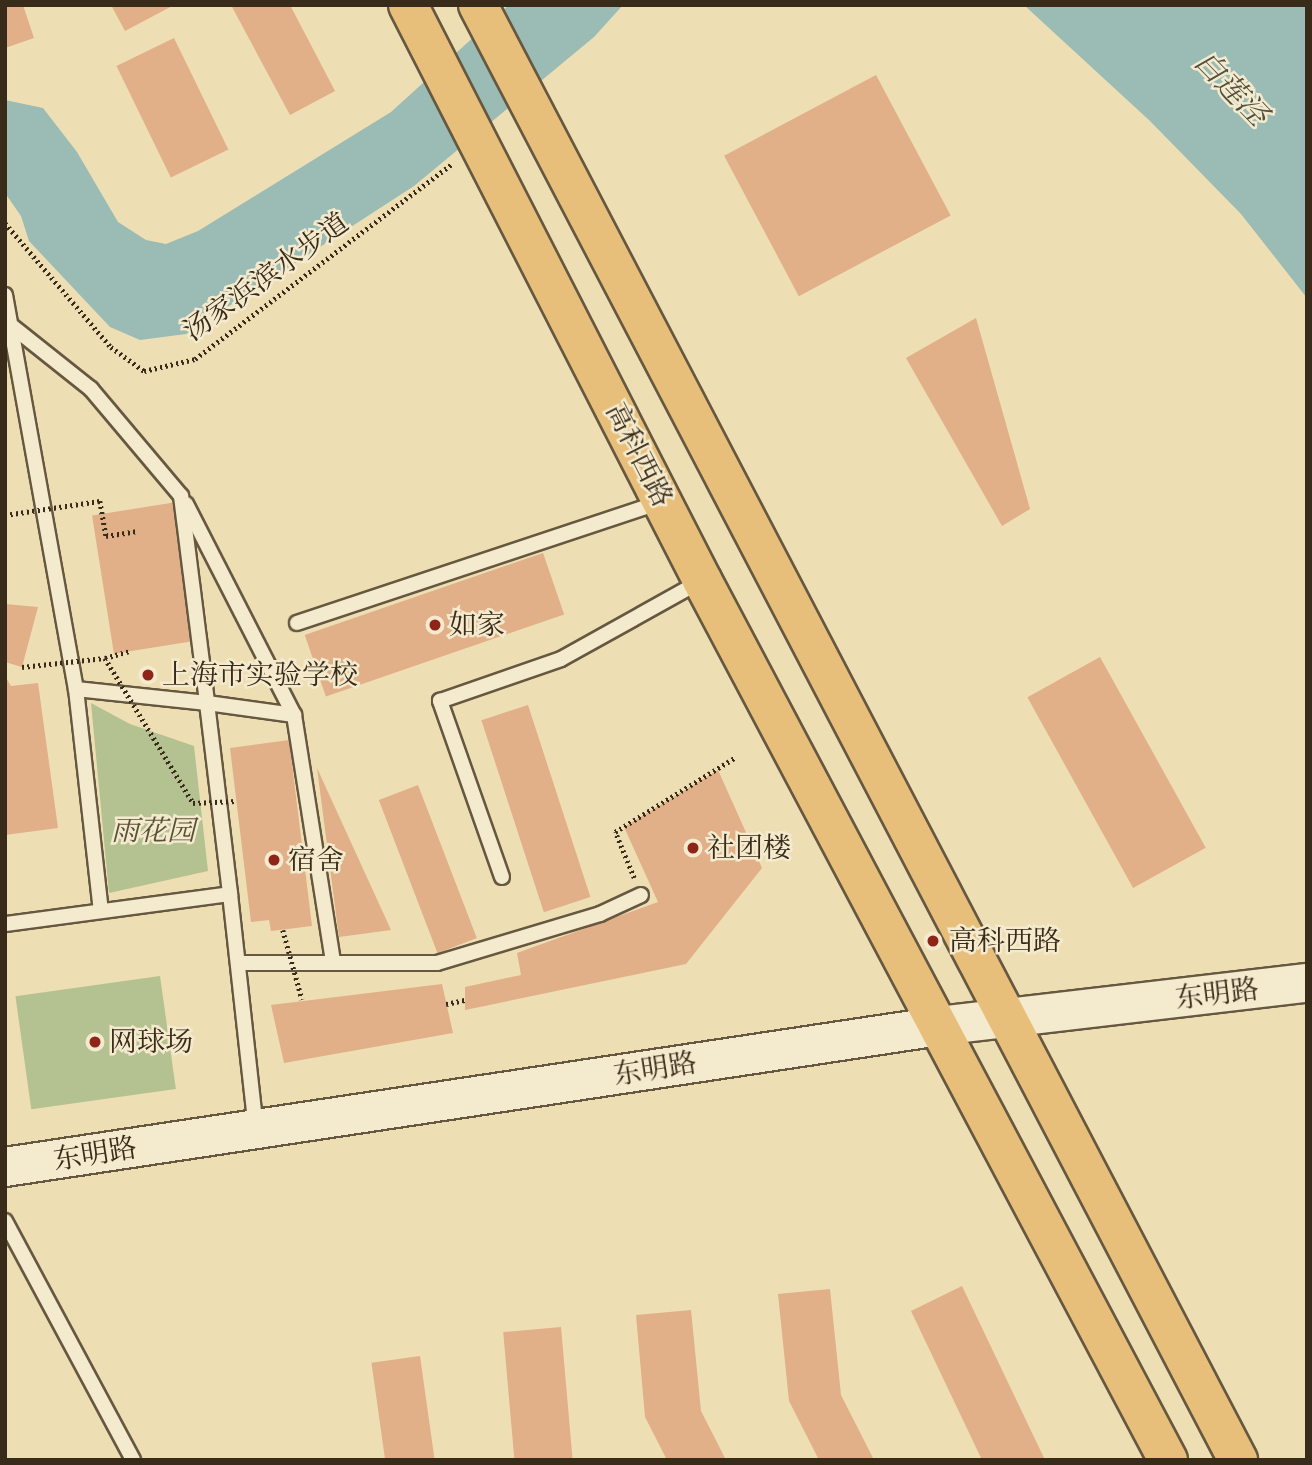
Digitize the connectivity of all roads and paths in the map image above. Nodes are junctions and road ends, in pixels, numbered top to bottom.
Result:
1 (408, 5) edge
2 (478, 6) edge
3 (475, 157) junction
4 (5, 223) edge
5 (5, 295) edge
6 (13, 327) junction
7 (181, 496) junction
8 (662, 501) junction
9 (5, 515) edge
10 (138, 531) dead end
11 (702, 580) junction
12 (297, 623) dead end
13 (130, 651) dead end
14 (105, 659) junction
15 (22, 667) dead end
16 (76, 689) junction
17 (207, 703) junction
18 (294, 715) junction
19 (736, 757) dead end
20 (236, 801) dead end
21 (502, 877) dead end
22 (230, 894) junction
23 (641, 895) joint
24 (101, 911) junction
25 (5, 925) edge
26 (283, 930) dead end
27 (238, 962) junction
28 (333, 962) junction
29 (1301, 984) edge
30 (302, 999) dead end
31 (465, 1000) dead end
32 (446, 1004) dead end
33 (1011, 1018) junction
34 (939, 1026) junction
35 (256, 1129) junction
36 (5, 1167) edge
37 (5, 1221) edge
38 (133, 1460) edge
39 (1168, 1460) edge
40 (1238, 1460) edge

1 - 3 main road, 高科西路
2 - 33 main road
3 - 4 path, 汤家浜滨水步道
3 - 8 main road, 高科西路
5 - 6 lane
6 - 7 lane
6 - 16 lane
7 - 17 lane
7 - 18 lane
8 - 11 main road, 高科西路
8 - 12 lane
9 - 10 path, bridge
11 - 21 lane
11 - 34 main road, 高科西路
13 - 14 path, bridge
14 - 15 path, bridge
14 - 20 path, bridge
16 - 17 lane
16 - 24 lane
17 - 18 lane
17 - 22 lane
18 - 28 lane
19 - 23 path
22 - 24 lane
22 - 27 lane
23 - 28 lane
24 - 25 lane
26 - 30 path, bridge
27 - 28 lane
27 - 35 lane
29 - 33 main road, 东明路
31 - 32 path
33 - 34 main road, 东明路
33 - 40 main road
34 - 35 main road, 东明路
34 - 39 main road, 高科西路
35 - 36 main road, 东明路
37 - 38 lane

